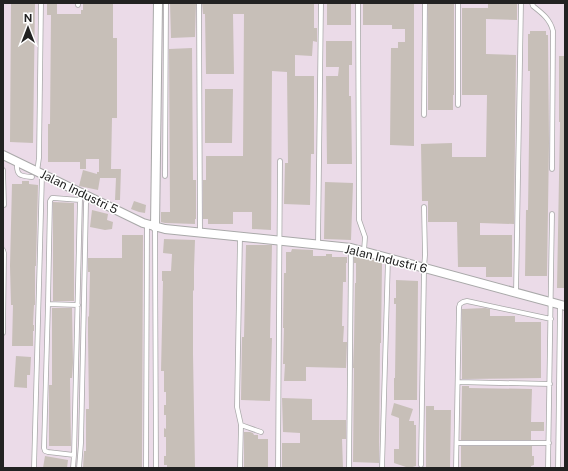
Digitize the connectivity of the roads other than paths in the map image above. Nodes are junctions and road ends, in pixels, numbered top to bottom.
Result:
1 (41, 3) edge
2 (158, 3) edge
3 (166, 3) edge
4 (199, 3) edge
5 (321, 3) edge
6 (358, 3) edge
7 (425, 3) edge
8 (458, 3) edge
9 (522, 3) edge
10 (532, 3) edge
11 (458, 105) dead end
12 (424, 115) dead end
13 (3, 155) edge
14 (280, 161) dead end
15 (552, 169) dead end
16 (3, 170) edge
17 (37, 174) junction
18 (165, 176) dead end
19 (82, 196) junction
20 (4, 205) edge
21 (424, 207) dead end
22 (552, 214) dead end
23 (151, 226) junction
24 (200, 233) junction
25 (240, 237) junction
26 (280, 242) junction
27 (318, 245) junction
28 (351, 248) junction
29 (3, 250) edge
30 (364, 252) junction
31 (388, 259) junction
32 (424, 268) junction
33 (516, 293) junction
34 (551, 303) junction
35 (48, 304) junction
36 (78, 305) junction
37 (562, 305) edge
38 (551, 319) junction
39 (3, 333) edge
40 (458, 382) junction
41 (550, 384) junction
42 (241, 425) junction
43 (261, 432) dead end
44 (457, 443) junction
45 (548, 443) junction
46 (74, 455) junction
47 (421, 465) dead end
48 (34, 468) edge
49 (73, 468) edge
50 (79, 468) edge
51 (146, 468) edge
52 (156, 468) edge
53 (240, 468) edge
54 (278, 468) edge
55 (349, 468) edge
56 (382, 468) edge
57 (456, 468) edge
58 (548, 468) edge
59 (558, 468) edge

1 - 17 lane
2 - 23 street
3 - 18 lane
4 - 24 lane
5 - 27 lane
6 - 30 lane
7 - 12 lane
8 - 11 lane
9 - 33 lane
10 - 15 lane
13 - 17 street, Jalan Industri 5
14 - 26 lane
16 - 20 lane
17 - 19 street, Jalan Industri 5
17 - 48 lane
19 - 23 street, Jalan Industri 5
19 - 35 lane
19 - 36 lane
19 - 50 lane
21 - 32 lane
22 - 34 lane
23 - 24 street, Jalan Industri 6
23 - 51 lane
23 - 52 lane
24 - 25 street, Jalan Industri 6
25 - 26 street, Jalan Industri 6
25 - 42 lane
26 - 27 street, Jalan Industri 6
26 - 54 lane
27 - 28 street, Jalan Industri 6
28 - 30 street, Jalan Industri 6
28 - 55 lane
29 - 39 lane
30 - 31 street, Jalan Industri 6
31 - 32 street, Jalan Industri 6
31 - 56 lane
32 - 33 street, Jalan Industri 6
32 - 47 lane
33 - 34 street, Jalan Industri 6
34 - 37 street, Jalan Industri 6
34 - 38 lane
35 - 36 lane
35 - 46 lane
36 - 46 lane
37 - 59 lane
38 - 40 lane
38 - 41 lane
40 - 41 lane
40 - 44 lane
41 - 45 lane
42 - 43 lane
42 - 53 lane
44 - 45 lane
44 - 57 lane
45 - 58 lane
46 - 49 lane

